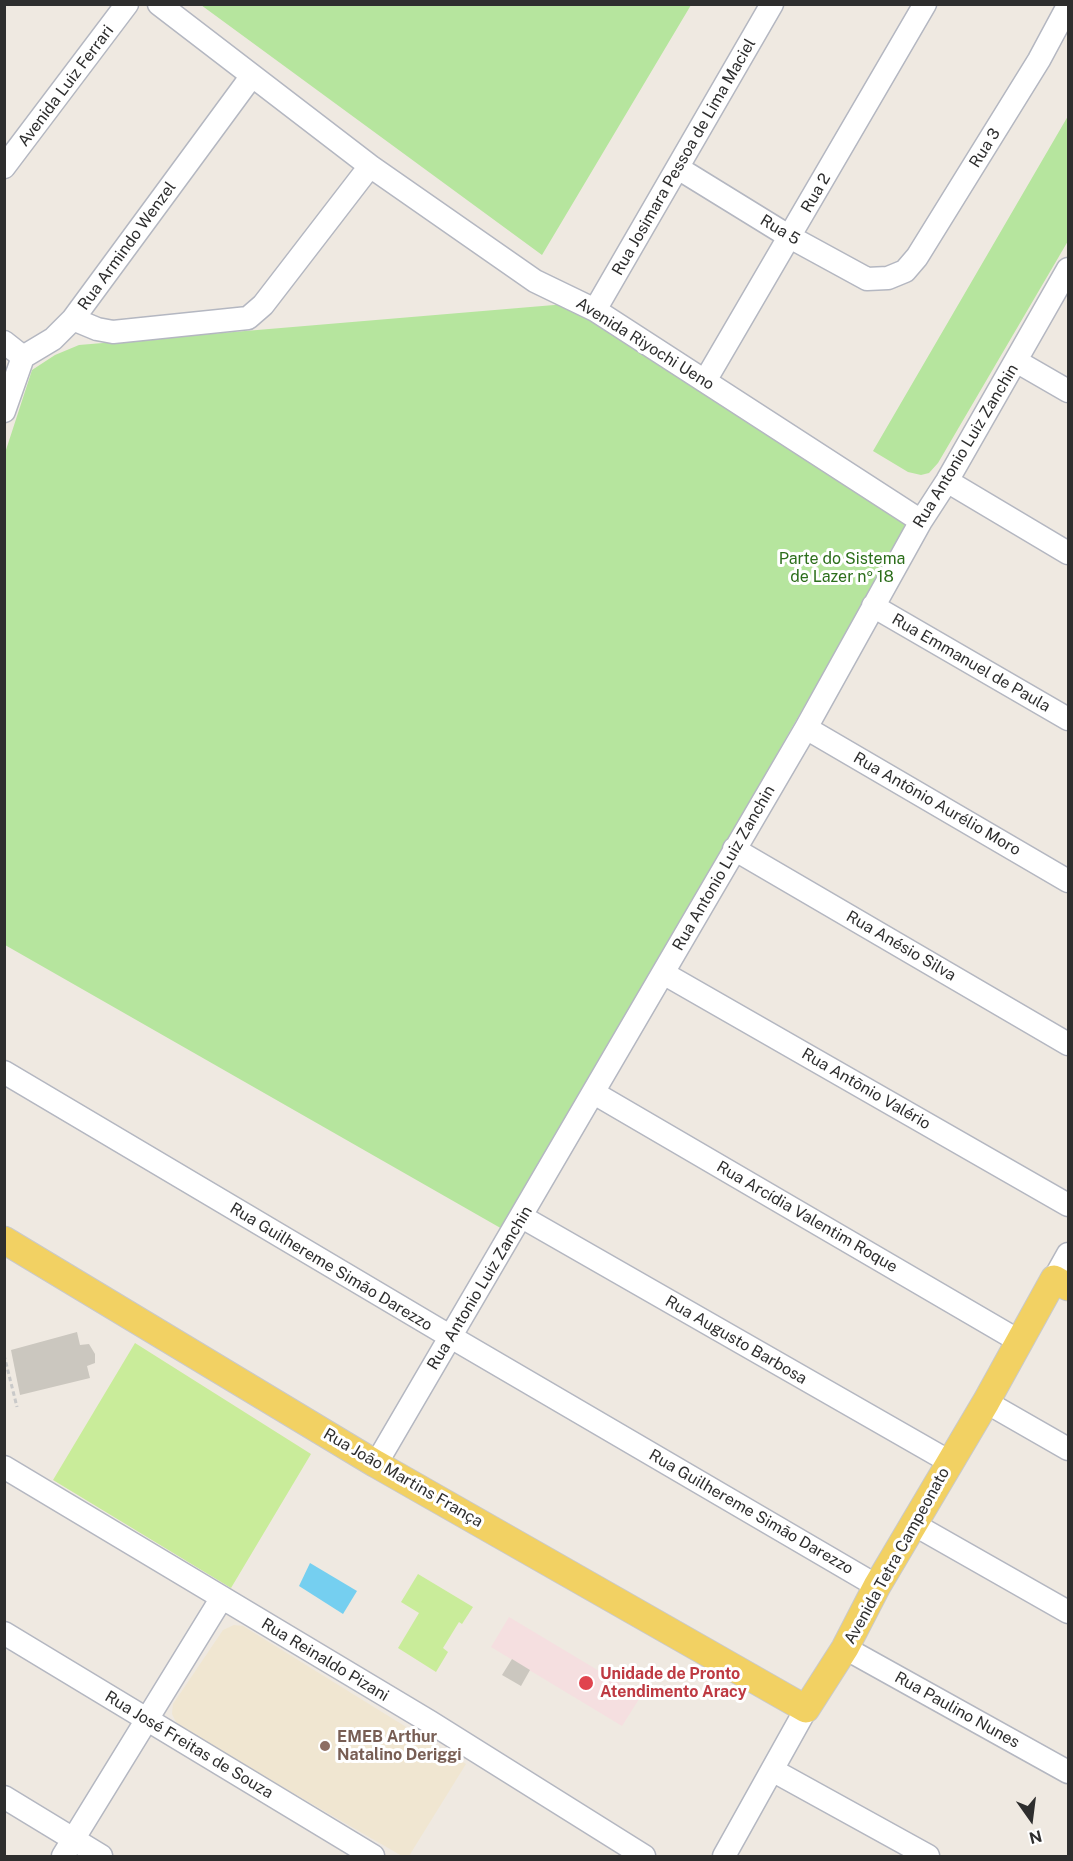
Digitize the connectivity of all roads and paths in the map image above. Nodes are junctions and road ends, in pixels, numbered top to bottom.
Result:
1 (127, 4) edge
2 (159, 4) edge
3 (772, 4) edge
4 (925, 4) edge
5 (1068, 6) edge
6 (252, 76) junction
7 (370, 166) junction
8 (4, 167) edge
9 (678, 168) junction
10 (790, 237) junction
11 (1068, 269) edge
12 (888, 279) joint
13 (595, 310) junction
14 (73, 319) junction
15 (4, 342) edge
16 (24, 357) junction
17 (1016, 361) junction
18 (705, 381) junction
19 (1068, 391) edge
20 (4, 411) edge
21 (947, 481) junction
22 (921, 521) junction
23 (1068, 553) edge
24 (873, 606) junction
25 (1068, 719) edge
26 (806, 728) junction
27 (734, 849) junction
28 (1068, 881) edge
29 (663, 973) junction
30 (1068, 1044) edge
31 (4, 1072) edge
32 (594, 1093) junction
33 (1068, 1205) edge
34 (522, 1217) junction
35 (4, 1240) edge
36 (1068, 1254) edge
37 (1061, 1283) edge
38 (450, 1337) junction
39 (1019, 1341) junction
40 (4, 1355) edge
41 (986, 1402) junction
42 (17, 1407) dead end
43 (1068, 1449) edge
44 (950, 1462) junction
45 (376, 1464) junction
46 (4, 1467) edge
47 (915, 1525) junction
48 (877, 1586) junction
49 (221, 1599) junction
50 (1068, 1612) edge
51 (4, 1633) edge
52 (845, 1648) junction
53 (807, 1709) junction
54 (147, 1720) junction
55 (774, 1771) junction
56 (1068, 1772) edge
57 (4, 1797) edge
58 (68, 1848) edge
59 (101, 1857) edge
60 (373, 1857) edge
61 (644, 1857) edge
62 (724, 1857) edge
63 (928, 1857) edge

1 - 8 street, Avenida Luiz Ferrari
2 - 6 street, Avenida Riyochi Ueno
3 - 9 street, Rua Josimara Pessoa de Lima Maciel
4 - 10 street, Rua 2
5 - 12 street, Rua 3
6 - 7 street, Avenida Riyochi Ueno
6 - 14 street, Rua Armindo Wenzel
7 - 13 street, Avenida Riyochi Ueno
7 - 14 street
9 - 10 street, Rua 5
9 - 13 street, Rua Josimara Pessoa de Lima Maciel
10 - 12 street, Rua 5
10 - 18 street, Rua 2
11 - 17 street, Rua Antonio Luiz Zanchin
13 - 18 street, Avenida Riyochi Ueno
14 - 16 street, Rua Armindo Wenzel
15 - 16 street
16 - 20 street
17 - 19 street
17 - 21 street, Rua Antonio Luiz Zanchin
18 - 22 street, Avenida Riyochi Ueno
21 - 22 street, Rua Antonio Luiz Zanchin
21 - 23 street
22 - 24 street, Rua Antonio Luiz Zanchin
24 - 25 street, Rua Emmanuel de Paula
24 - 26 street, Rua Antonio Luiz Zanchin
26 - 27 street, Rua Antonio Luiz Zanchin
26 - 28 street, Rua Antõnio Aurélio Moro
27 - 29 street, Rua Antonio Luiz Zanchin
27 - 30 street, Rua Anésio Silva
29 - 32 street, Rua Antonio Luiz Zanchin
29 - 33 street, Rua Antõnio Valério
31 - 38 street, Rua Guilhereme Simão Darezzo
32 - 34 street, Rua Antonio Luiz Zanchin
32 - 39 street, Rua Arcídia Valentim Roque
34 - 38 street, Rua Antonio Luiz Zanchin
34 - 44 street, Rua Augusto Barbosa
35 - 45 main road, Rua João Martins França
36 - 37 street, Avenida Tetra Campeonato
37 - 39 main road, Avenida Tetra Campeonato
38 - 45 street, Rua Antonio Luiz Zanchin
38 - 48 street, Rua Guilhereme Simão Darezzo
39 - 41 main road, Avenida Tetra Campeonato
40 - 42 path
41 - 43 street
41 - 44 main road, Avenida Tetra Campeonato
44 - 47 main road, Avenida Tetra Campeonato
45 - 53 main road, Rua João Martins França
46 - 49 street, Rua Reinaldo Pizani
47 - 48 main road, Avenida Tetra Campeonato
47 - 50 street
48 - 52 main road, Avenida Tetra Campeonato
49 - 54 street
49 - 61 street, Rua Reinaldo Pizani
51 - 54 street, Rua José Freitas de Souza
52 - 53 main road, Avenida Tetra Campeonato
52 - 56 street, Rua Paulino Nunes
53 - 55 street, Avenida Tetra Campeonato
54 - 58 street
54 - 60 street, Rua José Freitas de Souza
55 - 62 street, Avenida Tetra Campeonato
55 - 63 street
57 - 58 street
58 - 59 street

